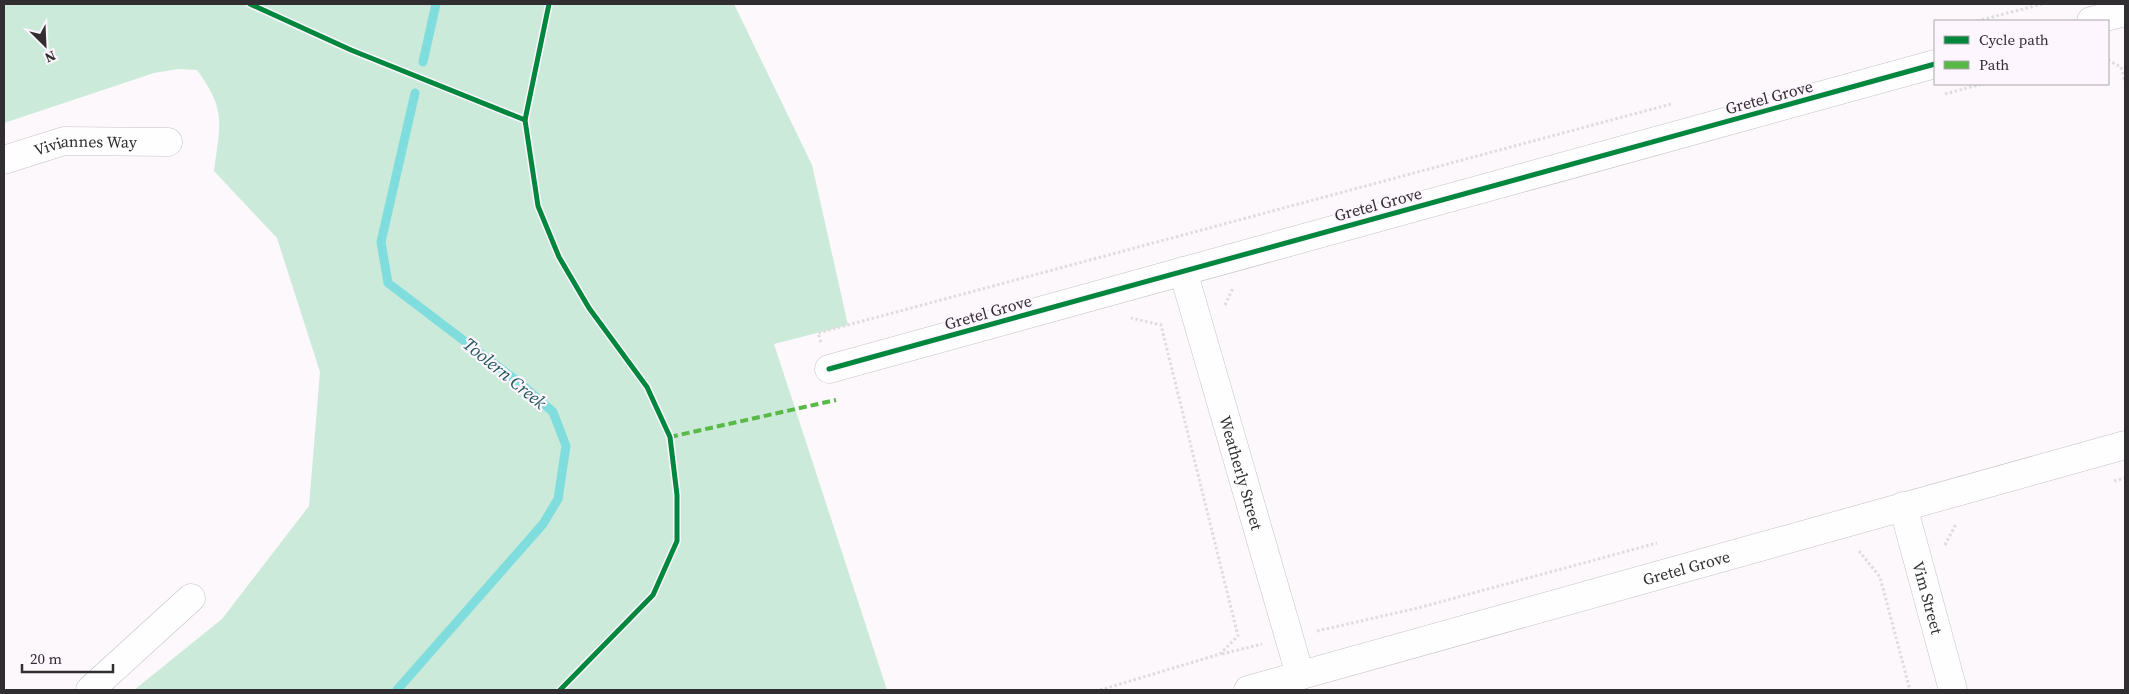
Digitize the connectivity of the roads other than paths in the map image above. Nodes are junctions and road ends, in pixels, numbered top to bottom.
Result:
1 (2125, 12) edge
2 (2094, 20) edge
3 (1934, 64) edge
4 (168, 142) dead end
5 (4, 160) edge
6 (1183, 271) junction
7 (829, 369) road end
8 (2125, 445) edge
9 (1903, 506) junction
10 (191, 598) dead end
11 (1300, 675) junction
12 (90, 690) edge
13 (1248, 690) edge
14 (1953, 690) edge

1 - 2 street
3 - 6 street, Gretel Grove
4 - 5 street, Viviannes Way
6 - 7 street, Gretel Grove
6 - 11 street, Weatherly Street
8 - 9 street, Gretel Grove
9 - 11 street, Gretel Grove
9 - 14 street, Vim Street
10 - 12 street
11 - 13 street, Gretel Grove

